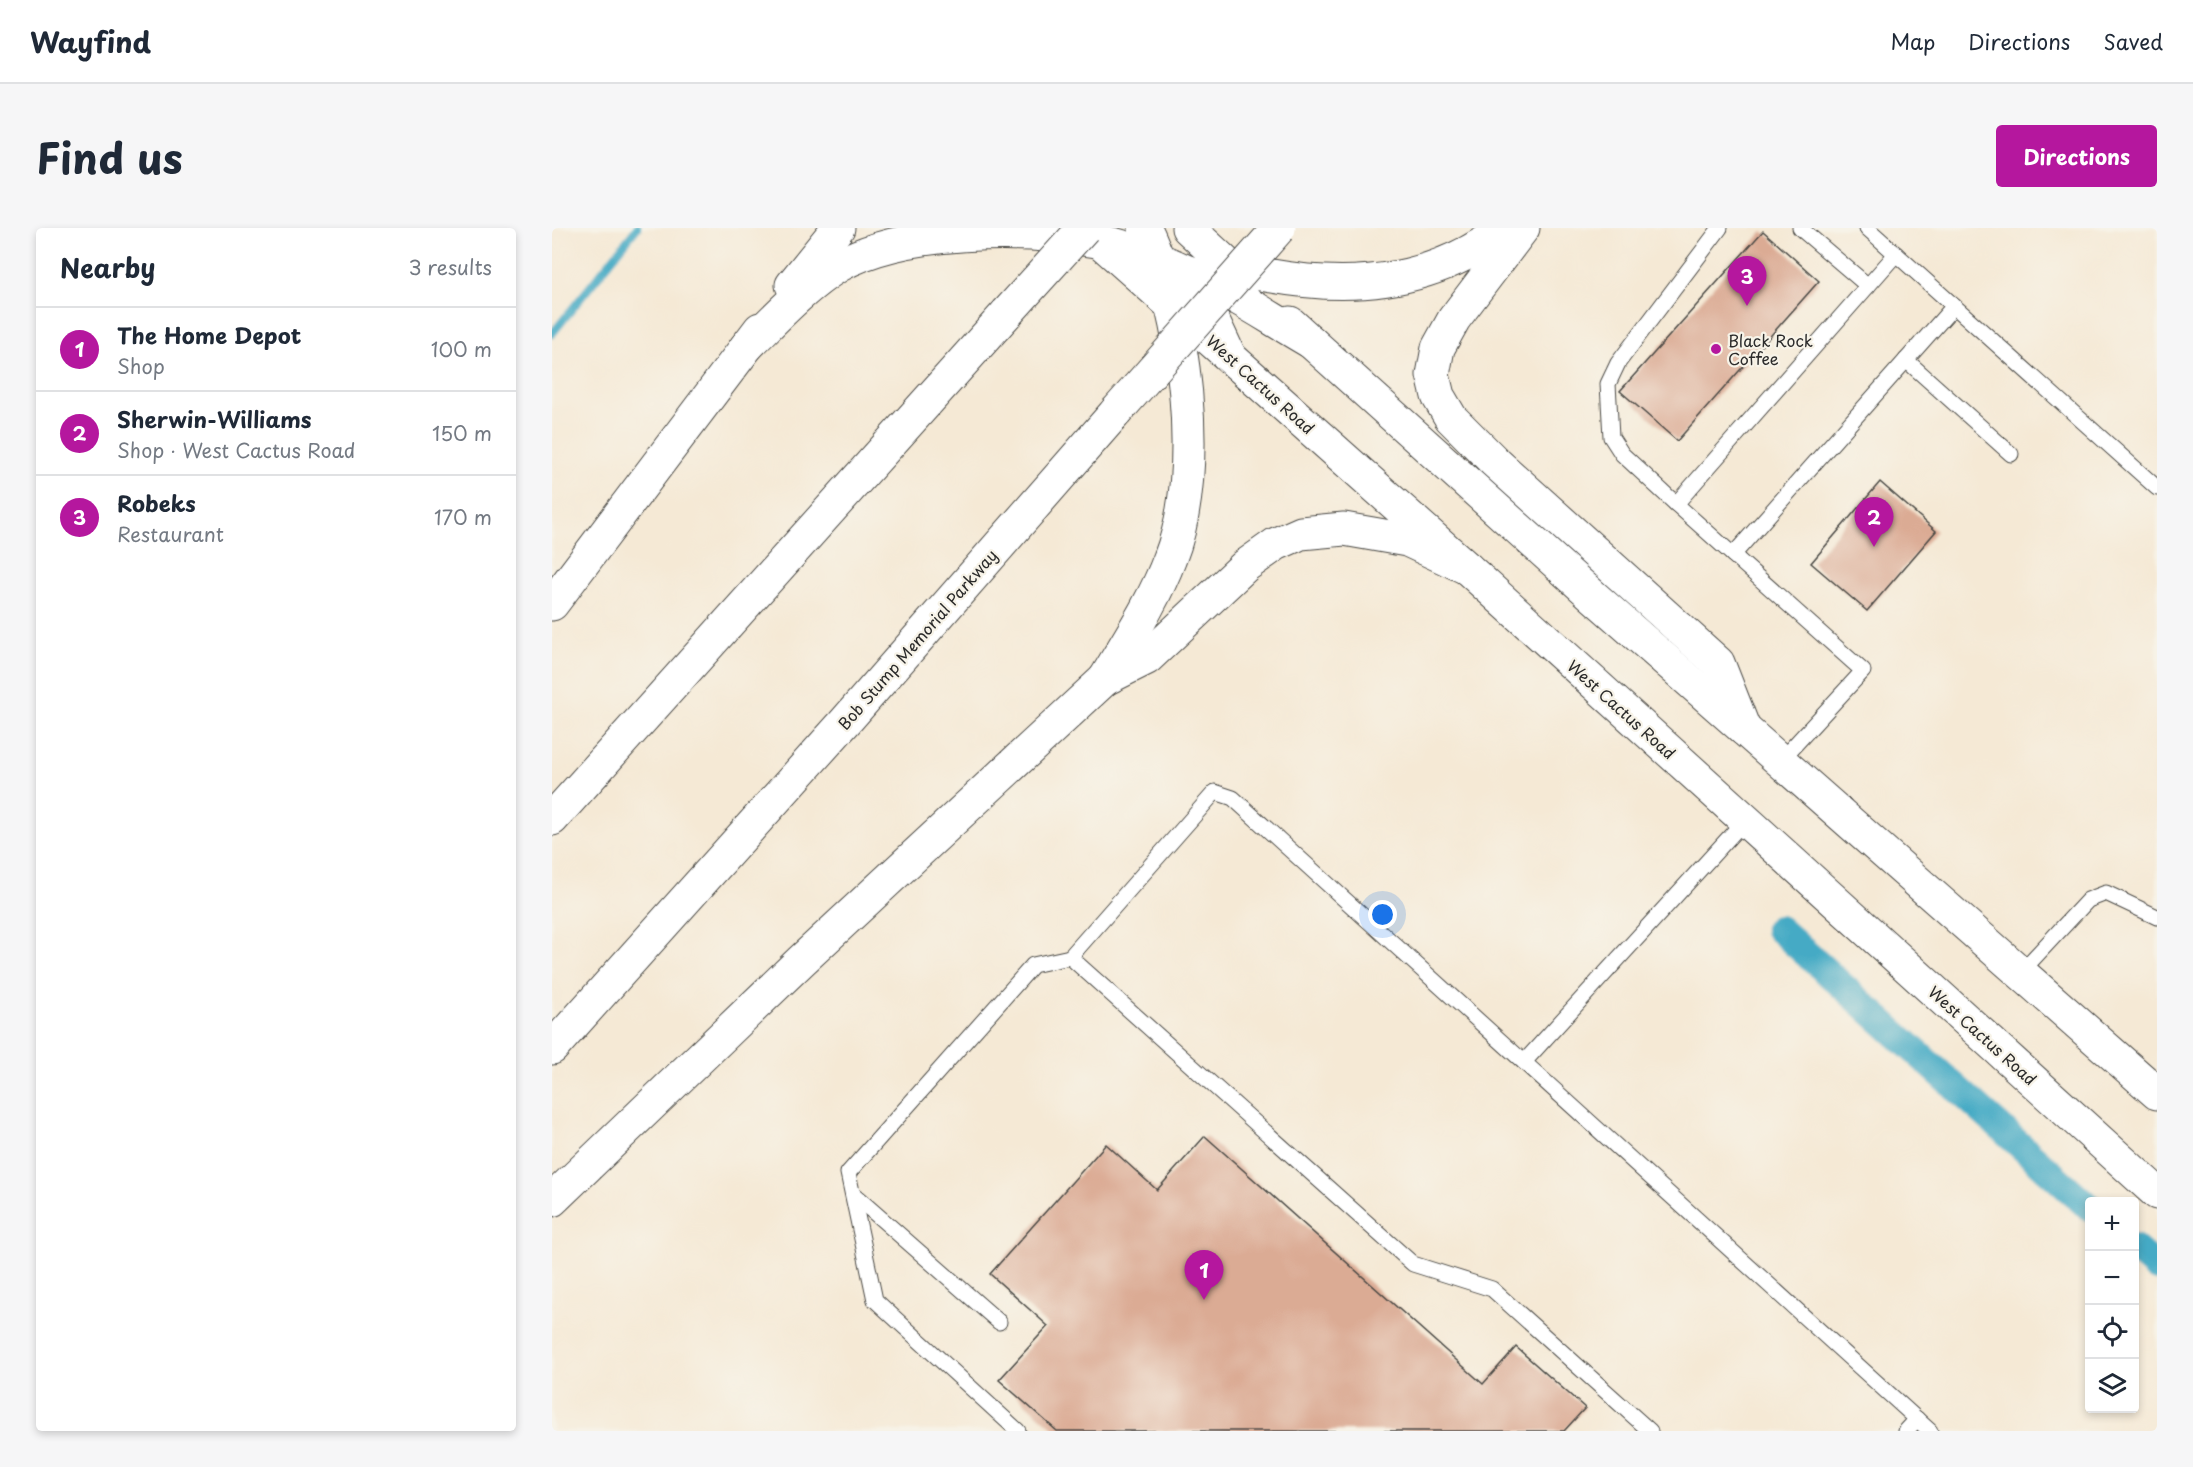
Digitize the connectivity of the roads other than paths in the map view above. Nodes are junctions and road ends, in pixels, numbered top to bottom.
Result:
1 (838, 228) edge
2 (1279, 228) edge
3 (1505, 228) edge
4 (1523, 228) edge
5 (1720, 228) edge
6 (1800, 228) edge
7 (1867, 228) edge
8 (1092, 234) edge
9 (1164, 241) edge
10 (1896, 254) junction
11 (1230, 268) junction
12 (1868, 286) junction
13 (1171, 303) junction
14 (1954, 306) junction
15 (1311, 342) junction
16 (746, 348) junction
17 (1229, 355) junction
18 (1906, 360) junction
19 (2011, 454) dead end
20 (2157, 488) edge
21 (1676, 504) junction
22 (1733, 555) junction
23 (1467, 568) junction
24 (552, 604) edge
25 (1105, 679) junction
26 (1744, 729) junction
27 (1780, 761) junction
28 (552, 819) edge
29 (1746, 820) junction
30 (2157, 917) edge
31 (1070, 957) junction
32 (2020, 973) junction
33 (552, 1048) edge
34 (1524, 1062) junction
35 (2157, 1093) edge
36 (2157, 1193) edge
37 (853, 1194) junction
38 (552, 1200) edge
39 (999, 1322) dead end
40 (1917, 1419) junction
41 (1018, 1431) edge
42 (1650, 1431) edge
43 (1906, 1431) edge
44 (1930, 1431) edge

1 - 16 main road
2 - 33 main road, Bob Stump Memorial Parkway, bridge
3 - 11 main road
4 - 26 main road
5 - 21 lane
6 - 12 lane
7 - 10 lane
8 - 9 main road
8 - 13 main road, West Cactus Road
8 - 16 main road
8 - 28 main road, bridge
9 - 11 main road
9 - 13 main road
9 - 15 main road
9 - 17 main road
10 - 12 lane
10 - 14 lane
11 - 15 main road
12 - 21 lane
13 - 17 main road, West Cactus Road
13 - 25 main road
14 - 18 lane
14 - 20 lane
15 - 26 main road
16 - 24 main road
17 - 23 main road, West Cactus Road
18 - 19 lane
18 - 22 lane
21 - 22 lane
22 - 27 lane
23 - 25 main road
23 - 29 main road, West Cactus Road
25 - 38 main road
26 - 27 main road
27 - 32 main road
29 - 34 lane
29 - 36 main road, West Cactus Road
30 - 32 lane
31 - 34 lane
31 - 37 lane
31 - 42 lane
32 - 35 main road
34 - 40 lane
37 - 39 lane
37 - 41 lane
40 - 43 lane
40 - 44 lane

